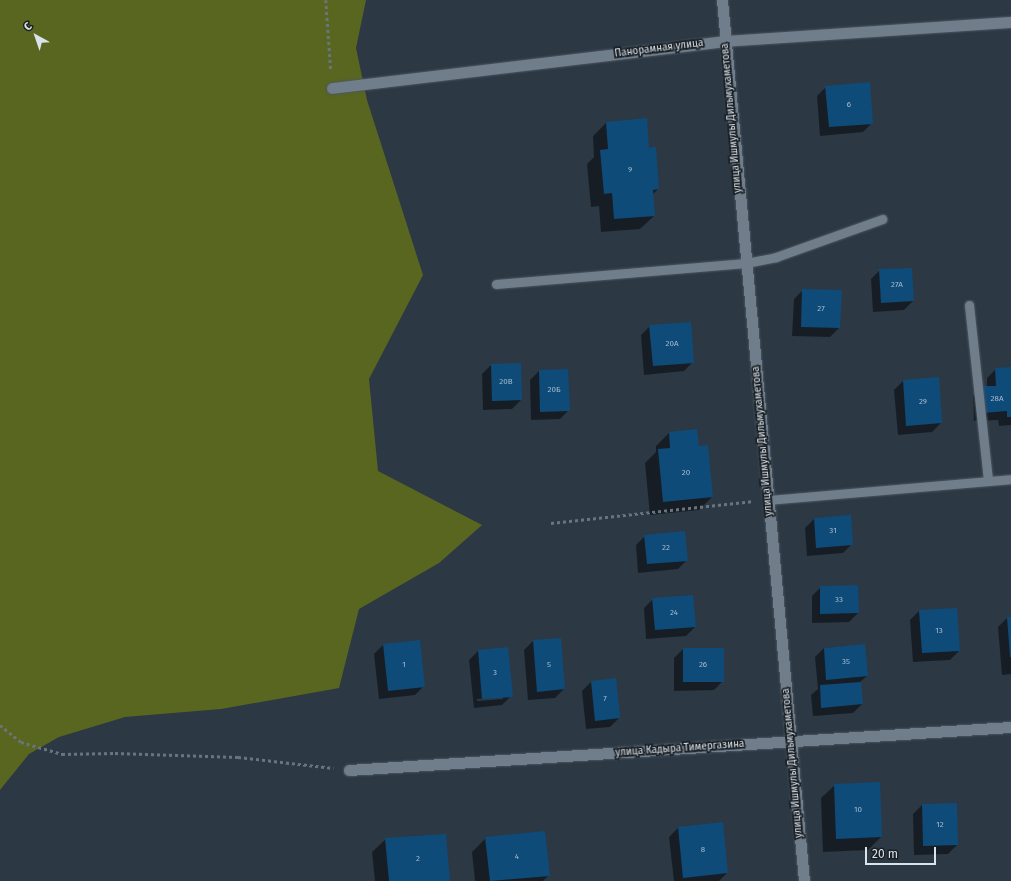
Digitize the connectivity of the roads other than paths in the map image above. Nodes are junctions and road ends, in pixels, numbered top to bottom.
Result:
1 (722, 0) edge
2 (1011, 22) edge
3 (724, 41) junction
4 (332, 88) road end
5 (882, 219) dead end
6 (746, 263) junction
7 (496, 284) dead end
8 (969, 305) dead end
9 (1011, 479) edge
10 (988, 481) junction
11 (768, 500) junction
12 (1011, 727) edge
13 (791, 742) junction
14 (349, 770) road end
15 (804, 881) edge

1 - 3 street, улица Ишмулы Дильмухаметова
2 - 3 street, Панорамная улица
3 - 4 street, Панорамная улица
3 - 6 street, улица Ишмулы Дильмухаметова
5 - 6 lane
6 - 7 lane
6 - 11 street, улица Ишмулы Дильмухаметова
8 - 10 lane
9 - 10 lane
10 - 11 lane
11 - 13 street, улица Ишмулы Дильмухаметова
12 - 13 street, улица Кадыра Тимергазина
13 - 14 street, улица Кадыра Тимергазина
13 - 15 street, улица Ишмулы Дильмухаметова

